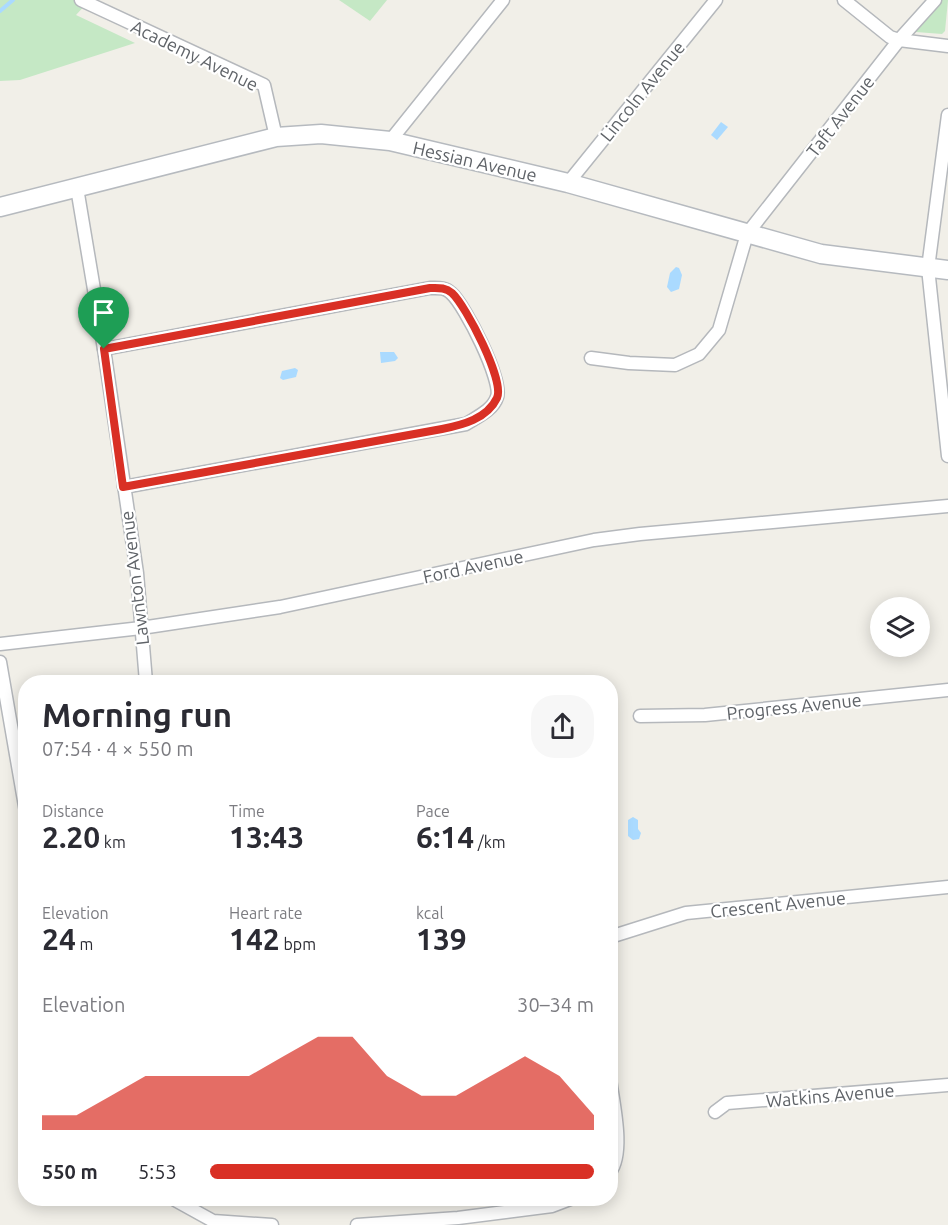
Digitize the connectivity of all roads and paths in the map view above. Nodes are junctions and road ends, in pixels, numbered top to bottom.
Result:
1 (81, 0) edge
2 (503, 0) edge
3 (716, 0) edge
4 (844, 0) edge
5 (935, 0) edge
6 (899, 40) junction
7 (948, 46) edge
8 (948, 115) edge
9 (276, 137) junction
10 (390, 141) junction
11 (568, 183) junction
12 (77, 188) junction
13 (0, 207) edge
14 (747, 234) junction
15 (928, 268) junction
16 (948, 270) edge
17 (104, 349) junction
18 (591, 358) dead end
19 (948, 456) edge
20 (123, 487) junction
21 (948, 506) edge
22 (141, 628) junction
23 (0, 644) edge
24 (0, 662) edge
25 (145, 675) edge
26 (948, 690) edge
27 (640, 716) dead end
28 (18, 766) edge
29 (948, 887) edge
30 (618, 935) edge
31 (948, 1084) edge
32 (715, 1112) dead end
33 (186, 1206) edge
34 (552, 1206) edge
35 (458, 1221) edge
36 (272, 1225) edge
37 (357, 1225) edge

1 - 9 street, Academy Avenue
2 - 10 street
3 - 11 street, Lincoln Avenue
4 - 6 street
5 - 6 street, Taft Avenue
6 - 7 street
6 - 14 street, Taft Avenue
8 - 15 street
9 - 10 main road, Hessian Avenue
9 - 12 main road, Hessian Avenue
10 - 11 main road, Hessian Avenue
11 - 14 main road, Hessian Avenue
12 - 13 main road, Hessian Avenue
12 - 17 street, Lawnton Avenue
14 - 15 main road, Hessian Avenue
14 - 18 street
15 - 16 main road, Hessian Avenue
15 - 19 street
17 - 20 street, Lawnton Avenue
17 - 20 street
20 - 22 street, Lawnton Avenue
21 - 22 street, Ford Avenue
22 - 23 street, Ford Avenue
22 - 25 street, Lawnton Avenue
24 - 28 street
26 - 27 street, Progress Avenue
29 - 30 street, Crescent Avenue
31 - 32 street, Watkins Avenue
33 - 36 street
34 - 35 street
35 - 37 street

